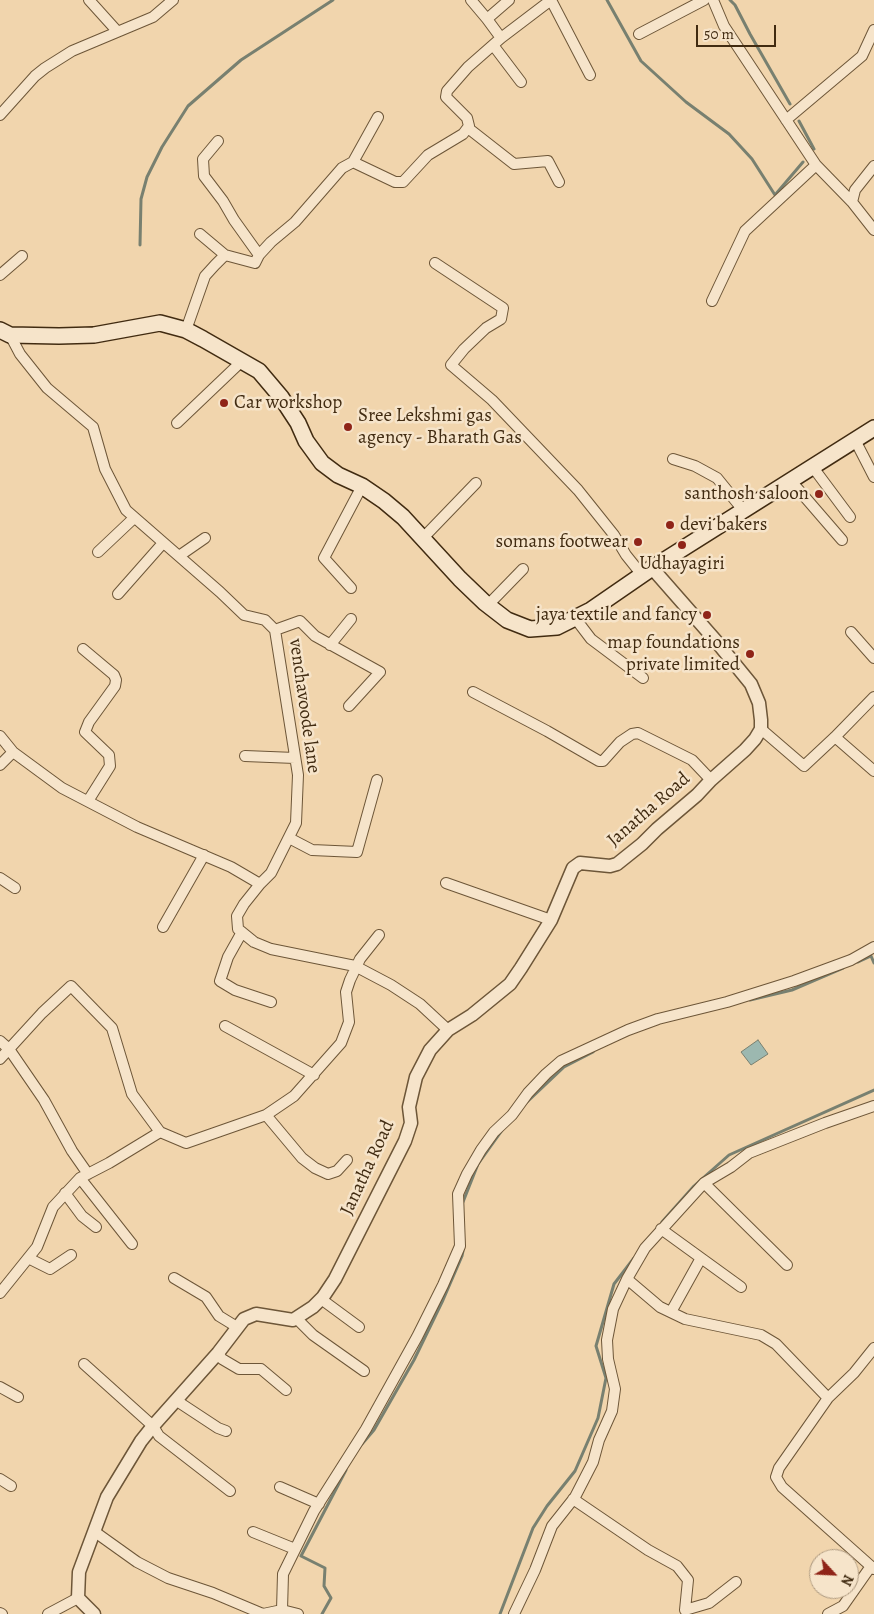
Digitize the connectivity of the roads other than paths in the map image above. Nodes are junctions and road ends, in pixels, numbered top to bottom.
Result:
1 (89, 0) edge
2 (173, 0) edge
3 (471, 0) edge
4 (509, 0) edge
5 (704, 0) edge
6 (713, 0) edge
7 (487, 19) junction
8 (874, 30) edge
9 (117, 31) junction
10 (639, 34) dead end
11 (501, 38) junction
12 (492, 45) junction
13 (590, 75) dead end
14 (521, 82) dead end
15 (0, 115) edge
16 (378, 117) dead end
17 (786, 120) junction
18 (468, 128) junction
19 (218, 141) dead end
20 (353, 162) junction
21 (816, 165) junction
22 (874, 166) edge
23 (559, 182) dead end
24 (852, 202) junction
25 (874, 230) edge
26 (200, 234) dead end
27 (259, 254) junction
28 (225, 255) junction
29 (22, 256) dead end
30 (435, 263) dead end
31 (0, 275) edge
32 (712, 300) dead end
33 (186, 330) junction
34 (5, 333) edge
35 (242, 361) junction
36 (177, 423) dead end
37 (874, 429) edge
38 (855, 440) junction
39 (673, 459) dead end
40 (812, 466) junction
41 (874, 477) edge
42 (791, 481) junction
43 (476, 483) dead end
44 (362, 486) junction
45 (743, 510) junction
46 (850, 517) dead end
47 (134, 518) junction
48 (205, 538) dead end
49 (422, 539) junction
50 (842, 540) dead end
51 (164, 543) junction
52 (98, 552) dead end
53 (179, 556) junction
54 (523, 569) dead end
55 (647, 571) junction
56 (352, 588) dead end
57 (118, 594) dead end
58 (488, 605) junction
59 (575, 618) junction
60 (351, 619) dead end
61 (275, 630) junction
62 (851, 632) dead end
63 (330, 645) junction
64 (83, 649) dead end
65 (874, 658) edge
66 (643, 678) dead end
67 (473, 692) dead end
68 (874, 696) edge
69 (349, 706) dead end
70 (760, 730) junction
71 (0, 736) edge
72 (835, 737) junction
73 (13, 752) junction
74 (245, 756) dead end
75 (295, 758) junction
76 (0, 765) edge
77 (874, 771) edge
78 (376, 780) dead end
79 (711, 780) junction
80 (88, 801) junction
81 (289, 838) junction
82 (204, 855) junction
83 (0, 878) edge
84 (446, 883) dead end
85 (260, 884) junction
86 (16, 888) dead end
87 (551, 920) junction
88 (163, 927) dead end
89 (242, 932) junction
90 (379, 935) dead end
91 (874, 948) edge
92 (356, 966) junction
93 (271, 1002) dead end
94 (225, 1026) dead end
95 (448, 1030) junction
96 (0, 1041) edge
97 (9, 1049) junction
98 (0, 1059) edge
99 (314, 1075) junction
100 (874, 1106) edge
101 (266, 1115) junction
102 (160, 1132) junction
103 (347, 1160) dead end
104 (84, 1176) junction
105 (704, 1183) junction
106 (66, 1193) junction
107 (96, 1227) dead end
108 (661, 1229) junction
109 (132, 1244) dead end
110 (71, 1255) dead end
111 (28, 1258) junction
112 (701, 1258) junction
113 (787, 1265) dead end
114 (174, 1278) dead end
115 (627, 1279) junction
116 (741, 1287) dead end
117 (0, 1293) edge
118 (320, 1299) junction
119 (671, 1312) junction
120 (296, 1318) junction
121 (237, 1327) junction
122 (359, 1327) dead end
123 (874, 1348) edge
124 (218, 1353) junction
125 (84, 1364) dead end
126 (364, 1371) dead end
127 (0, 1387) edge
128 (286, 1390) dead end
129 (18, 1397) dead end
130 (828, 1398) junction
131 (177, 1401) junction
132 (153, 1426) junction
133 (226, 1432) dead end
134 (0, 1479) edge
135 (11, 1486) dead end
136 (280, 1487) dead end
137 (230, 1491) dead end
138 (573, 1499) junction
139 (319, 1504) junction
140 (95, 1532) junction
141 (253, 1532) dead end
142 (295, 1548) junction
143 (873, 1567) edge
144 (736, 1582) dead end
145 (78, 1598) junction
146 (282, 1610) junction
147 (48, 1614) edge
148 (94, 1614) edge
149 (263, 1614) edge
150 (298, 1614) edge
151 (514, 1614) edge
152 (828, 1614) edge

1 - 9 street
2 - 9 street
3 - 7 street
4 - 7 street
5 - 10 street
6 - 17 street
7 - 11 street
8 - 17 street
9 - 15 street
11 - 12 street
11 - 13 street
12 - 14 street
12 - 18 street
16 - 20 street
17 - 21 street
18 - 20 street
18 - 23 street
19 - 27 street
20 - 27 street
21 - 24 street
21 - 32 street
22 - 24 street
24 - 25 street
26 - 28 street
27 - 28 street
28 - 33 street
29 - 31 street
30 - 55 street
33 - 34 main road
33 - 35 main road
34 - 47 street, venchavoode lane
35 - 36 street
35 - 44 main road
37 - 38 main road
38 - 40 main road
38 - 41 street
39 - 45 street
40 - 42 main road
40 - 46 street
42 - 45 main road
42 - 50 street
43 - 49 street
44 - 49 main road
44 - 56 street
45 - 55 main road
47 - 51 street, venchavoode lane
47 - 52 street
48 - 53 street
49 - 58 main road
51 - 53 street, venchavoode lane
51 - 57 street
53 - 61 street, venchavoode lane
54 - 58 street
55 - 59 main road
55 - 70 street
58 - 59 main road
59 - 66 street
60 - 63 street
61 - 63 street
61 - 75 street, venchavoode lane
62 - 65 street
63 - 69 street
64 - 80 street
67 - 79 street
68 - 72 street
70 - 72 street
70 - 79 street, Janatha Road
71 - 73 street
72 - 77 street
73 - 76 street
73 - 80 street
74 - 75 street
75 - 81 street, venchavoode lane
78 - 81 street
79 - 87 street, Janatha Road
80 - 82 street
81 - 85 street, venchavoode lane
82 - 85 street
82 - 88 street
83 - 86 street
84 - 87 street
85 - 89 street, venchavoode lane
87 - 95 street, Janatha Road
89 - 92 street
89 - 93 street
90 - 92 street
91 - 139 street
92 - 95 street
92 - 99 street
94 - 99 street
95 - 118 street, Janatha Road
96 - 97 street
97 - 98 street
97 - 102 street
97 - 104 street
99 - 101 street
100 - 105 street
101 - 102 street
101 - 103 street
102 - 104 street
104 - 106 street
104 - 109 street
105 - 108 street
105 - 113 street
106 - 107 street
106 - 111 street
108 - 112 street
108 - 115 street
110 - 111 street
111 - 117 street
112 - 116 street
112 - 119 street
114 - 121 street
115 - 119 street
115 - 138 street
118 - 120 street, Janatha Road
118 - 122 street
119 - 130 street
120 - 121 street
120 - 126 street
121 - 124 street
123 - 130 street
124 - 128 street
124 - 131 street
125 - 132 street
127 - 129 street
130 - 143 street
131 - 132 street
131 - 133 street
132 - 137 street
132 - 140 street
134 - 135 street
136 - 139 street
138 - 144 street
138 - 151 street
139 - 142 street
140 - 145 street
140 - 149 street
141 - 142 street
142 - 146 street
143 - 152 street
145 - 147 street
145 - 148 street
146 - 149 street
146 - 150 street

